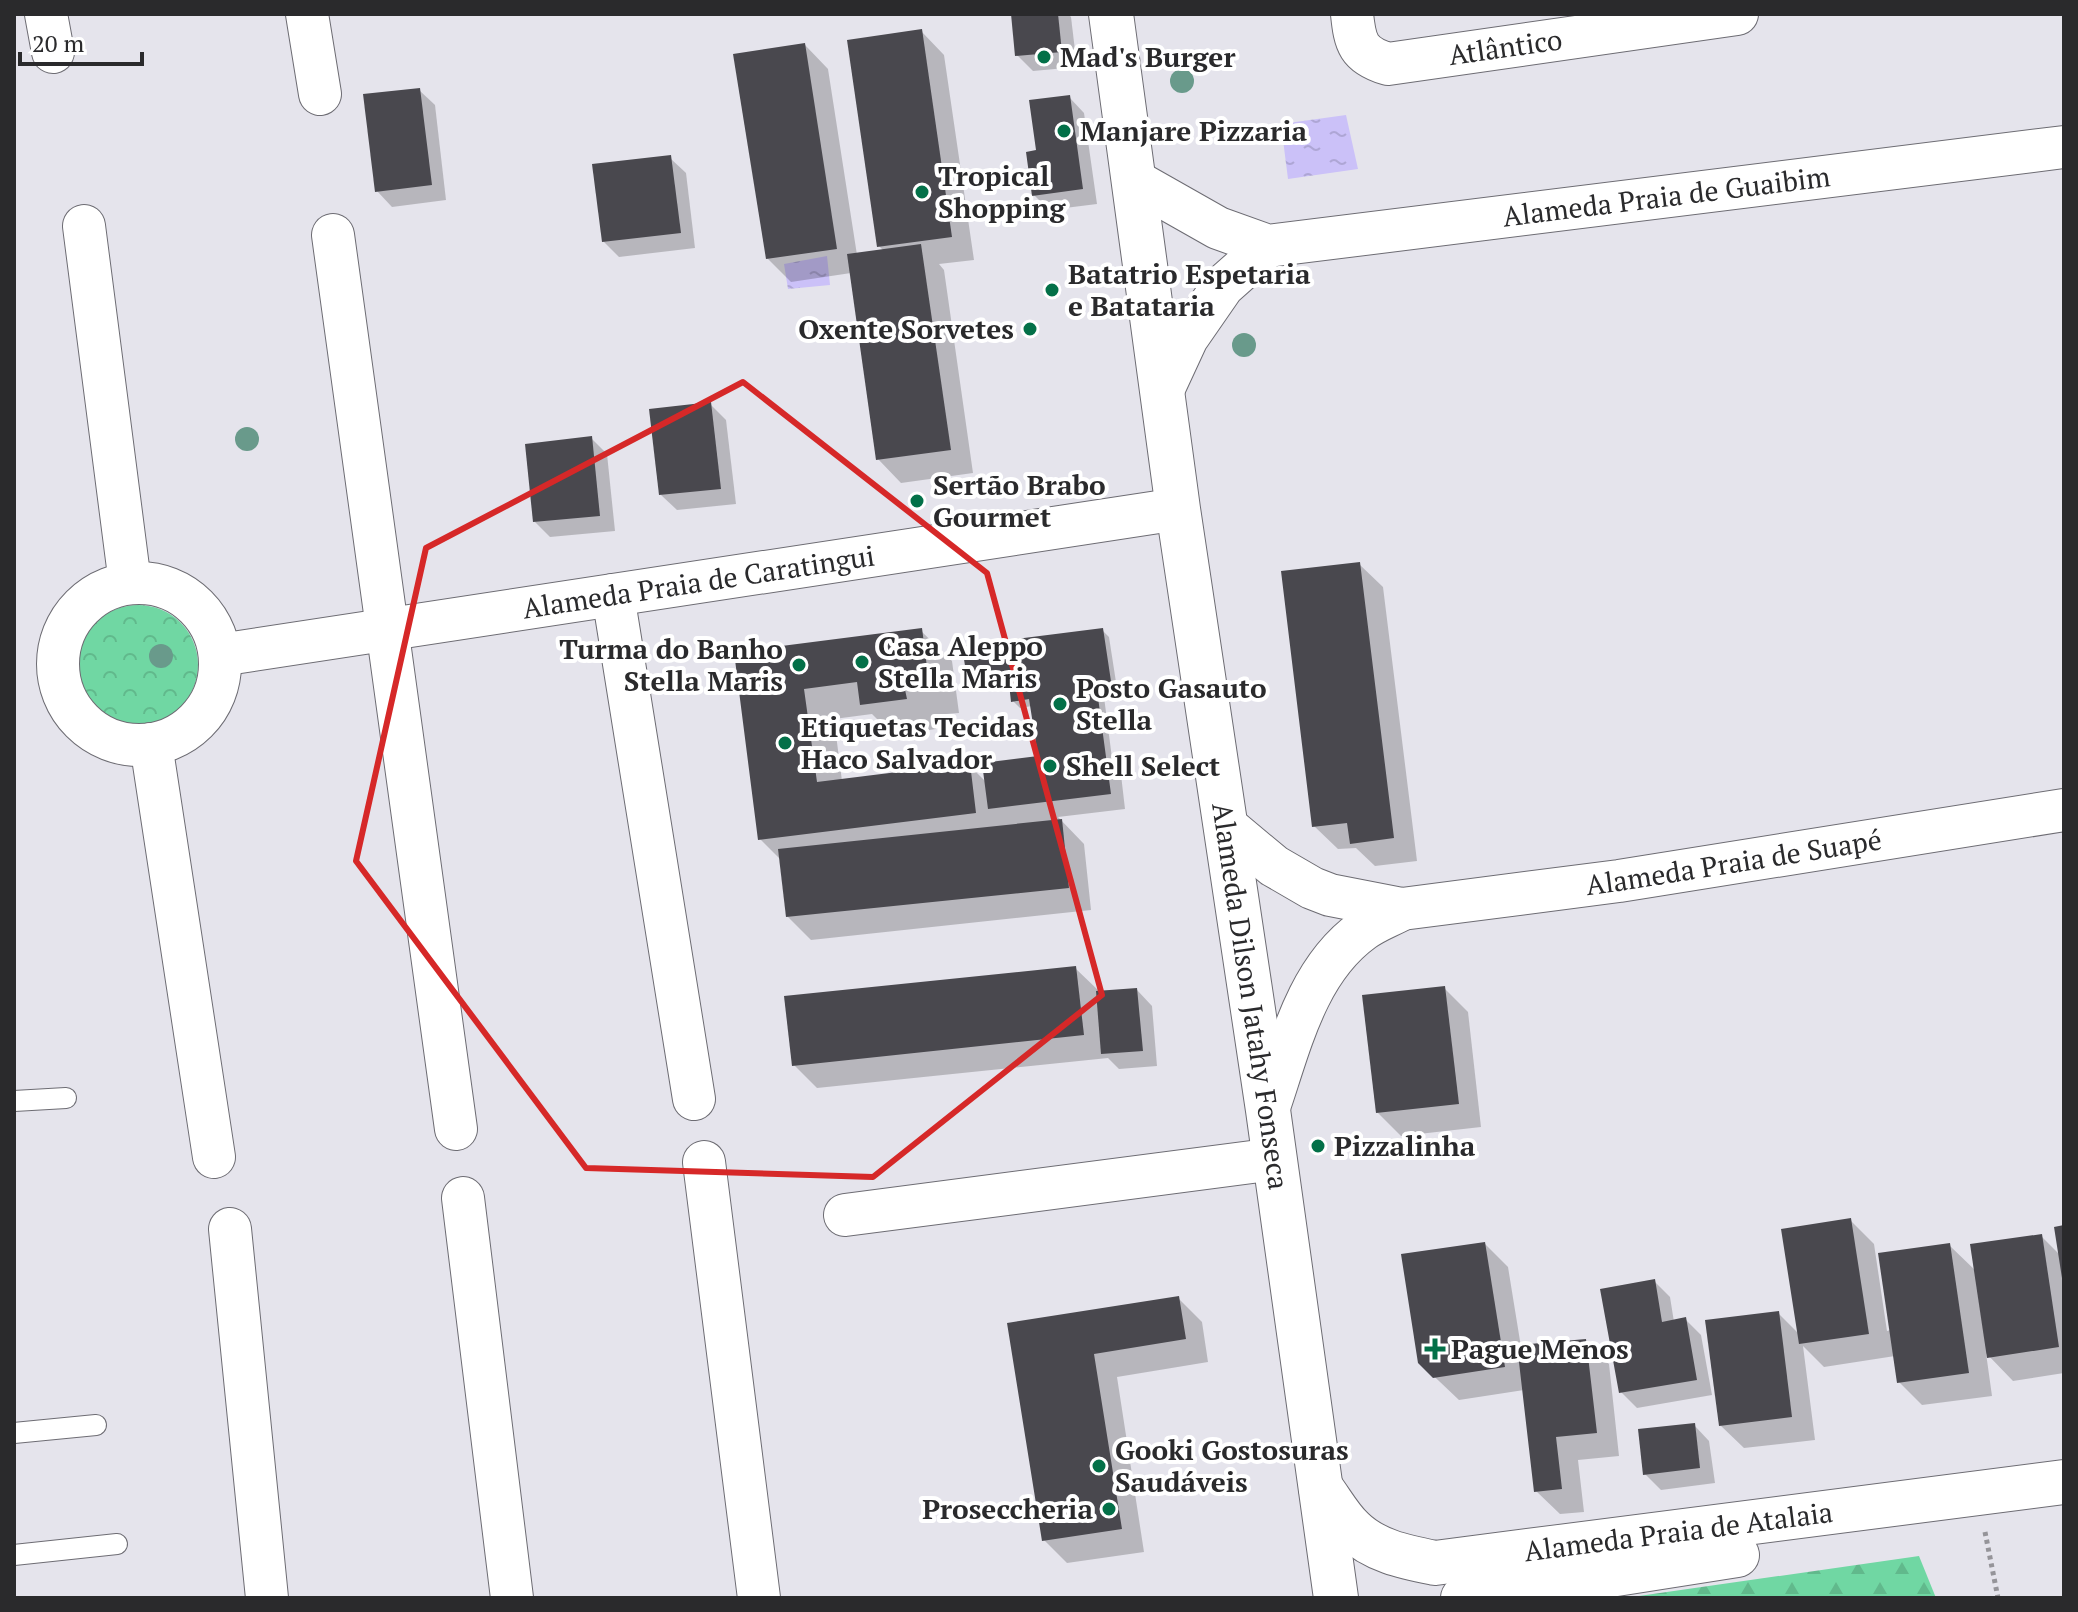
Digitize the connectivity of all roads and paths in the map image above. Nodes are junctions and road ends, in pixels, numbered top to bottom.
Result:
1 (307, 14) edge
2 (1111, 14) edge
3 (1352, 14) edge
4 (1737, 14) edge
5 (320, 94) dead end
6 (2064, 147) edge
7 (1135, 181) junction
8 (84, 226) dead end
9 (333, 235) dead end
10 (1268, 246) junction
11 (1162, 392) junction
12 (1178, 509) junction
13 (130, 583) junction
14 (613, 595) junction
15 (387, 629) junction
16 (220, 655) junction
17 (151, 744) junction
18 (2064, 810) edge
19 (1226, 826) junction
20 (1402, 909) junction
21 (66, 1098) dead end
22 (694, 1099) dead end
23 (14, 1101) edge
24 (1268, 1110) junction
25 (456, 1129) dead end
26 (214, 1157) dead end
27 (1275, 1159) junction
28 (704, 1162) dead end
29 (463, 1198) dead end
30 (845, 1215) dead end
31 (230, 1229) dead end
32 (96, 1425) dead end
33 (14, 1433) edge
34 (2064, 1482) edge
35 (1321, 1488) junction
36 (2064, 1507) edge
37 (1982, 1518) junction
38 (117, 1544) dead end
39 (14, 1555) edge
40 (267, 1598) edge
41 (512, 1598) edge
42 (759, 1598) edge
43 (1336, 1598) edge
44 (1463, 1598) edge
45 (1998, 1598) edge

1 - 5 street
2 - 7 main road, Alameda Dilson Jatahy Fonseca
3 - 4 street, Atlântico
6 - 10 street, Alameda Praia de Guaibim
7 - 10 street, Alameda Praia de Guaibim
7 - 11 main road, Alameda Dilson Jatahy Fonseca
8 - 13 street
9 - 15 street
10 - 11 street
11 - 12 main road, Alameda Dilson Jatahy Fonseca
12 - 14 street, Alameda Praia de Caratingui
12 - 19 main road, Alameda Dilson Jatahy Fonseca
13 - 16 street
13 - 17 street
14 - 15 street, Alameda Praia de Caratingui
14 - 22 street
15 - 16 street, Alameda Praia de Caratingui
15 - 25 street
16 - 17 street
17 - 26 street
18 - 20 street, Alameda Praia de Suapé
19 - 20 street, Alameda Praia de Suapé
19 - 24 main road, Alameda Dilson Jatahy Fonseca
20 - 24 street, Alameda Praia de Suapé
21 - 23 lane
24 - 27 main road, Alameda Dilson Jatahy Fonseca
27 - 30 street
27 - 35 main road, Alameda Dilson Jatahy Fonseca
28 - 42 street
29 - 41 street
31 - 40 street
32 - 33 lane
34 - 35 main road, Alameda Praia de Atalaia
35 - 43 main road, Alameda Dilson Jatahy Fonseca
36 - 37 main road, Alameda Praia de Atalaia
37 - 44 main road, Alameda Praia de Atalaia
37 - 45 path
38 - 39 lane

